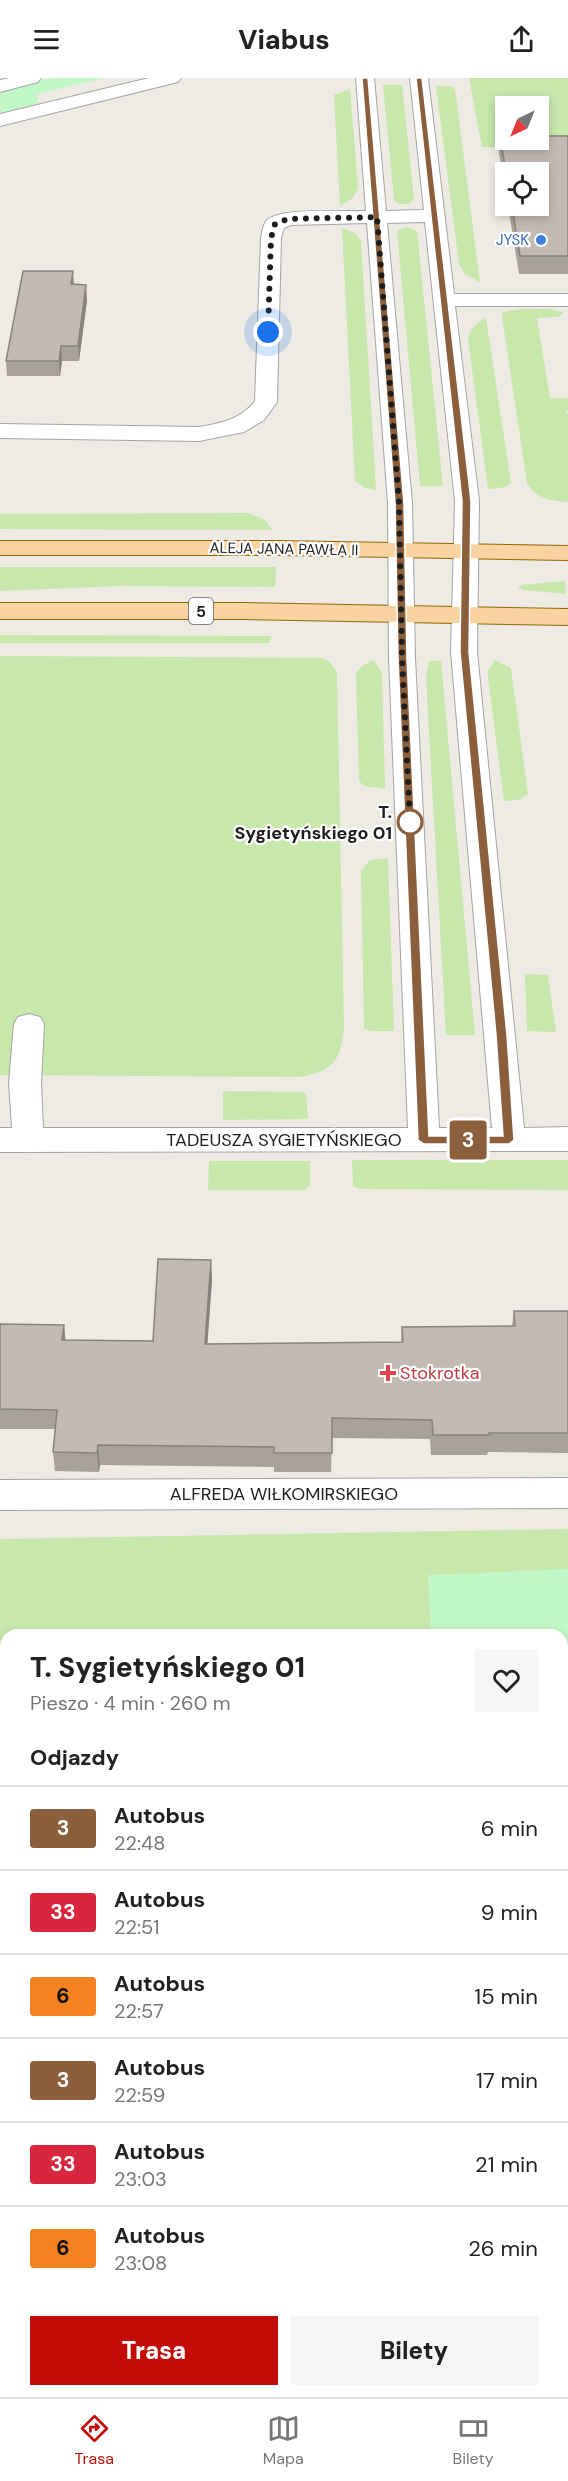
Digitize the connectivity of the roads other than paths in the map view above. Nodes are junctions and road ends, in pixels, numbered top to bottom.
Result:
1 (32, 78) edge
2 (172, 78) edge
3 (365, 78) edge
4 (419, 78) edge
5 (0, 86) edge
6 (0, 120) edge
7 (434, 216) junction
8 (377, 217) junction
9 (444, 300) junction
10 (568, 300) edge
11 (0, 431) edge
12 (0, 548) edge
13 (401, 550) junction
14 (467, 552) junction
15 (568, 554) edge
16 (0, 611) edge
17 (402, 614) junction
18 (465, 615) junction
19 (568, 617) edge
20 (29, 1024) dead end
21 (14, 1140) edge
22 (424, 1140) junction
23 (509, 1140) junction
24 (568, 1140) edge
25 (568, 1493) edge
26 (0, 1495) edge

1 - 5 street
2 - 6 street
3 - 8 street
4 - 7 street
7 - 8 street
7 - 9 street
8 - 11 street
8 - 13 street
9 - 10 street
9 - 14 street
12 - 13 main road, ALEJA JANA PAWŁA II
13 - 14 main road, ALEJA JANA PAWŁA II
13 - 17 street
14 - 15 main road, ALEJA JANA PAWŁA II
14 - 18 street
16 - 17 main road, 5
17 - 18 main road, 5
17 - 22 street
18 - 19 main road, 5
18 - 23 street
20 - 21 street
21 - 22 street, TADEUSZA SYGIETYŃSKIEGO
22 - 23 street, TADEUSZA SYGIETYŃSKIEGO
23 - 24 street, TADEUSZA SYGIETYŃSKIEGO
25 - 26 street, ALFREDA WIŁKOMIRSKIEGO

